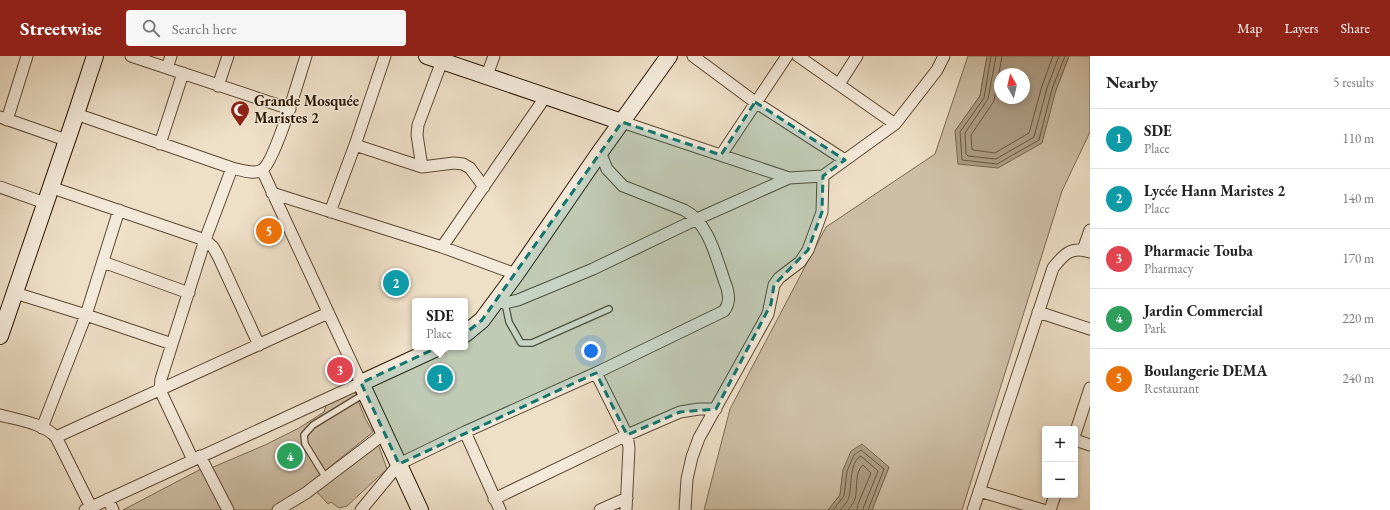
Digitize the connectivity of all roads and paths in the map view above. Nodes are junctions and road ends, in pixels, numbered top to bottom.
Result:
1 (27, 56) edge
2 (95, 56) edge
3 (131, 56) edge
4 (172, 56) edge
5 (228, 56) edge
6 (306, 56) edge
7 (385, 56) edge
8 (494, 56) edge
9 (693, 56) edge
10 (787, 56) edge
11 (798, 56) edge
12 (857, 56) edge
13 (944, 56) edge
14 (666, 57) edge
15 (435, 58) edge
16 (167, 68) junction
17 (183, 73) junction
18 (487, 76) junction
19 (839, 84) junction
20 (218, 86) junction
21 (546, 96) junction
22 (755, 102) junction
23 (290, 108) junction
24 (76, 114) junction
25 (3, 119) edge
26 (622, 122) junction
27 (896, 124) junction
28 (66, 140) junction
29 (160, 144) junction
30 (355, 145) junction
31 (600, 152) junction
32 (721, 155) junction
33 (845, 160) junction
34 (422, 167) junction
35 (232, 168) junction
36 (262, 170) junction
37 (824, 176) junction
38 (789, 178) junction
39 (0, 187) edge
40 (50, 187) junction
41 (484, 187) junction
42 (272, 193) junction
43 (45, 203) junction
44 (119, 210) junction
45 (330, 212) junction
46 (697, 219) junction
47 (1090, 230) edge
48 (206, 240) junction
49 (442, 248) junction
50 (1087, 251) edge
51 (103, 262) junction
52 (516, 274) junction
53 (15, 293) junction
54 (189, 293) junction
55 (500, 302) junction
56 (609, 309) dead end
57 (1038, 312) junction
58 (328, 313) junction
59 (86, 315) junction
60 (1090, 329) edge
61 (468, 332) edge
62 (0, 336) edge
63 (172, 344) junction
64 (259, 345) junction
65 (433, 350) edge
66 (596, 373) junction
67 (363, 388) junction
68 (1090, 388) edge
69 (160, 390) junction
70 (716, 409) junction
71 (0, 415) edge
72 (1078, 426) edge
73 (42, 428) junction
74 (464, 432) junction
75 (384, 433) junction
76 (627, 435) junction
77 (56, 437) junction
78 (1078, 441) edge
79 (1090, 445) edge
80 (196, 458) junction
81 (399, 464) junction
82 (326, 478) junction
83 (979, 491) junction
84 (627, 498) junction
85 (1054, 498) edge
86 (108, 499) junction
87 (494, 499) junction
88 (88, 508) edge
89 (113, 510) edge
90 (228, 510) edge
91 (278, 510) edge
92 (361, 510) edge
93 (420, 510) edge
94 (500, 510) edge
95 (600, 510) edge
96 (626, 510) edge
97 (685, 510) edge
98 (973, 510) edge
99 (1043, 510) edge
100 (1050, 510) edge

1 - 25 street
2 - 24 street
3 - 16 street
4 - 16 street
5 - 20 street
6 - 23 street
7 - 30 street
8 - 18 street
9 - 22 street
10 - 22 street
11 - 19 street
12 - 19 street
13 - 27 street
14 - 26 street
15 - 18 street
15 - 34 street
16 - 17 street
17 - 20 street
17 - 29 street
18 - 21 street
19 - 27 street
20 - 23 street
21 - 26 street
21 - 41 street
22 - 32 street
22 - 33 street
23 - 36 street
24 - 28 street
24 - 29 street
25 - 28 street
26 - 31 street
26 - 32 street
27 - 33 street
28 - 40 street
29 - 35 street
30 - 34 street
30 - 45 street
31 - 46 street
31 - 52 street
32 - 38 street
33 - 37 street
34 - 41 street
35 - 36 street
35 - 48 street
36 - 42 street
37 - 38 street
37 - 70 street
38 - 46 street
39 - 43 street
40 - 43 street
40 - 44 street
41 - 49 street
42 - 45 street
42 - 58 street
43 - 53 street
44 - 48 street
44 - 51 street
45 - 49 street
46 - 55 street
46 - 66 street
47 - 50 street
48 - 54 street
48 - 64 street
49 - 52 street
50 - 57 street
51 - 54 street
51 - 59 street
52 - 55 street
53 - 59 street
53 - 62 street
54 - 63 street
55 - 56 lane
55 - 61 street
57 - 60 street
57 - 83 street
58 - 64 street
58 - 67 street
59 - 63 street
59 - 73 street
63 - 69 street
64 - 69 street
65 - 67 street
66 - 74 street
66 - 76 street
67 - 75 street
67 - 80 street
67 - 82 lane
68 - 72 street
69 - 77 street
69 - 80 street
70 - 76 street
70 - 97 street
71 - 73 street
73 - 77 street
74 - 81 street
74 - 87 street
75 - 81 street
75 - 82 street
76 - 84 street
76 - 87 street
77 - 88 street
78 - 79 street
80 - 86 street
80 - 90 street
81 - 92 street
81 - 93 street
82 - 91 street
83 - 98 street
83 - 99 street
84 - 95 street
84 - 96 street
85 - 100 street
86 - 88 street
86 - 89 street
87 - 94 street

